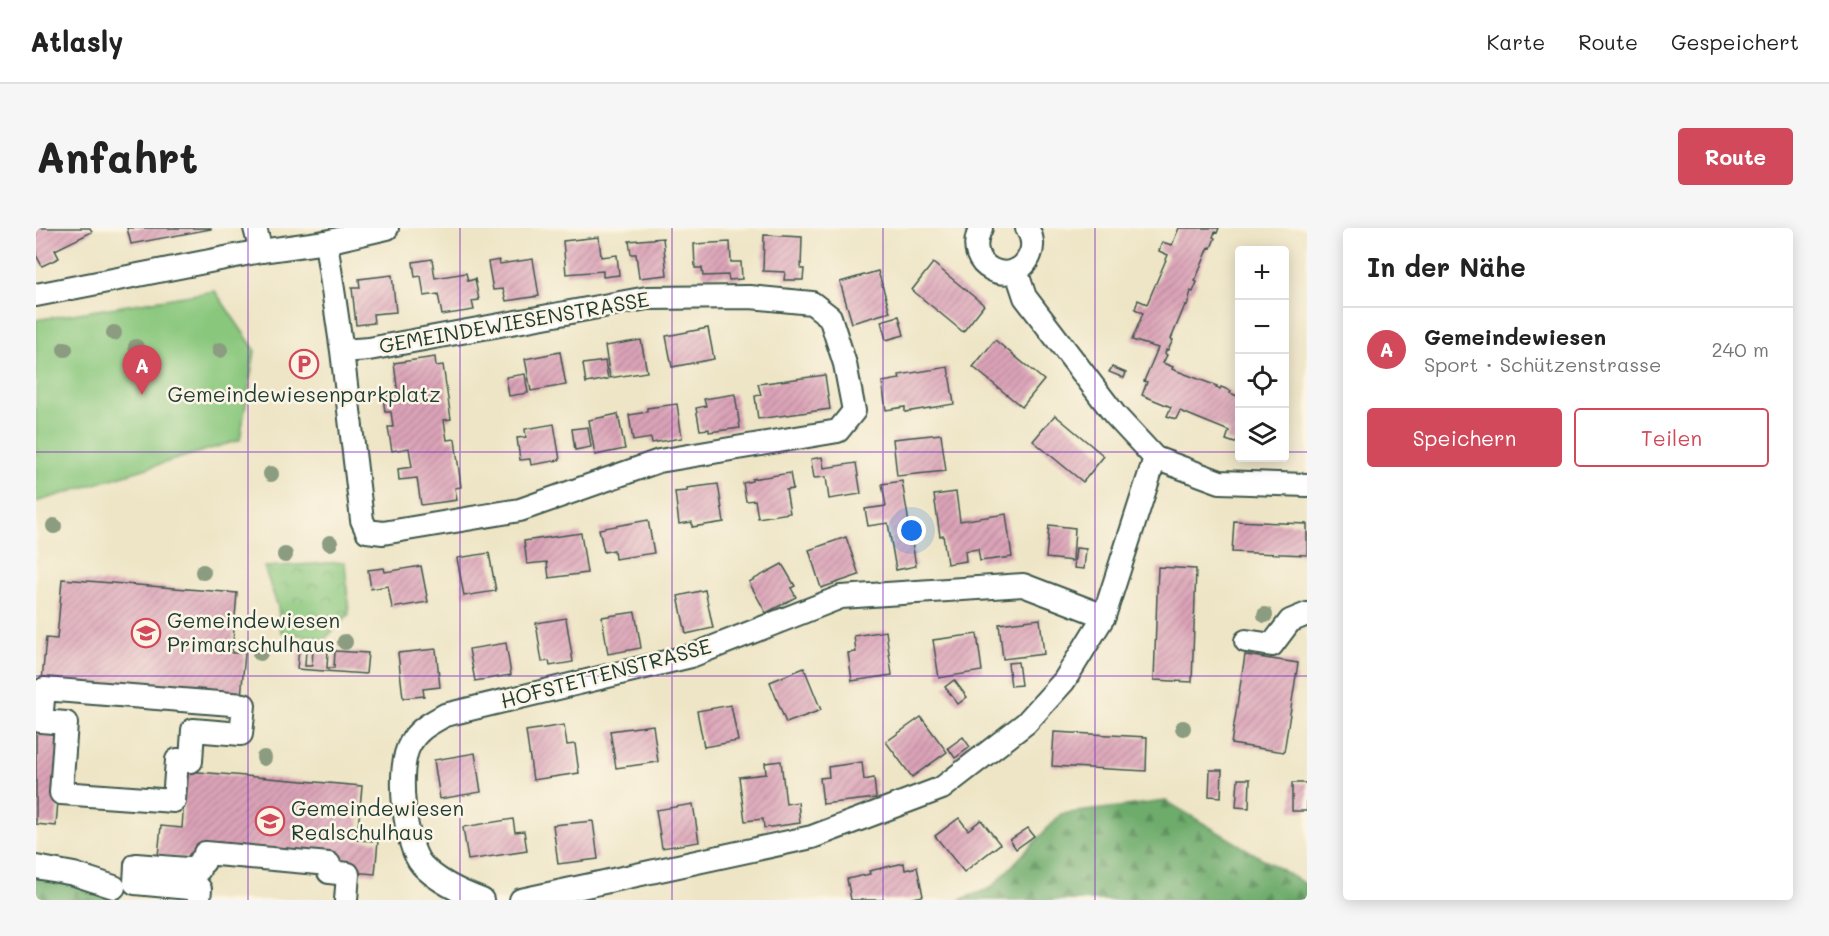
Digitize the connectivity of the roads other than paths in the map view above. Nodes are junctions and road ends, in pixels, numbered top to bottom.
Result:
1 (255, 228) edge
2 (387, 228) edge
3 (1030, 229) edge
4 (972, 230) edge
5 (326, 242) junction
6 (261, 251) junction
7 (1016, 270) junction
8 (36, 295) edge
9 (342, 351) junction
10 (1155, 458) junction
11 (1307, 485) edge
12 (1307, 614) edge
13 (1104, 616) junction
14 (1246, 641) dead end
15 (174, 801) joint
16 (36, 867) edge
17 (114, 887) dead end
18 (199, 900) edge
19 (346, 900) edge
20 (482, 900) edge
21 (520, 900) edge

1 - 6 street
2 - 5 street
3 - 7 street
4 - 7 street
5 - 6 street
5 - 9 street
6 - 8 street
7 - 10 street
9 - 9 street, GEMEINDEWIESENSTRASSE
10 - 11 street
10 - 13 street
12 - 14 street
13 - 20 street, HOFSTETTENSTRASSE
13 - 21 street
15 - 15 street
16 - 17 street
18 - 19 street

